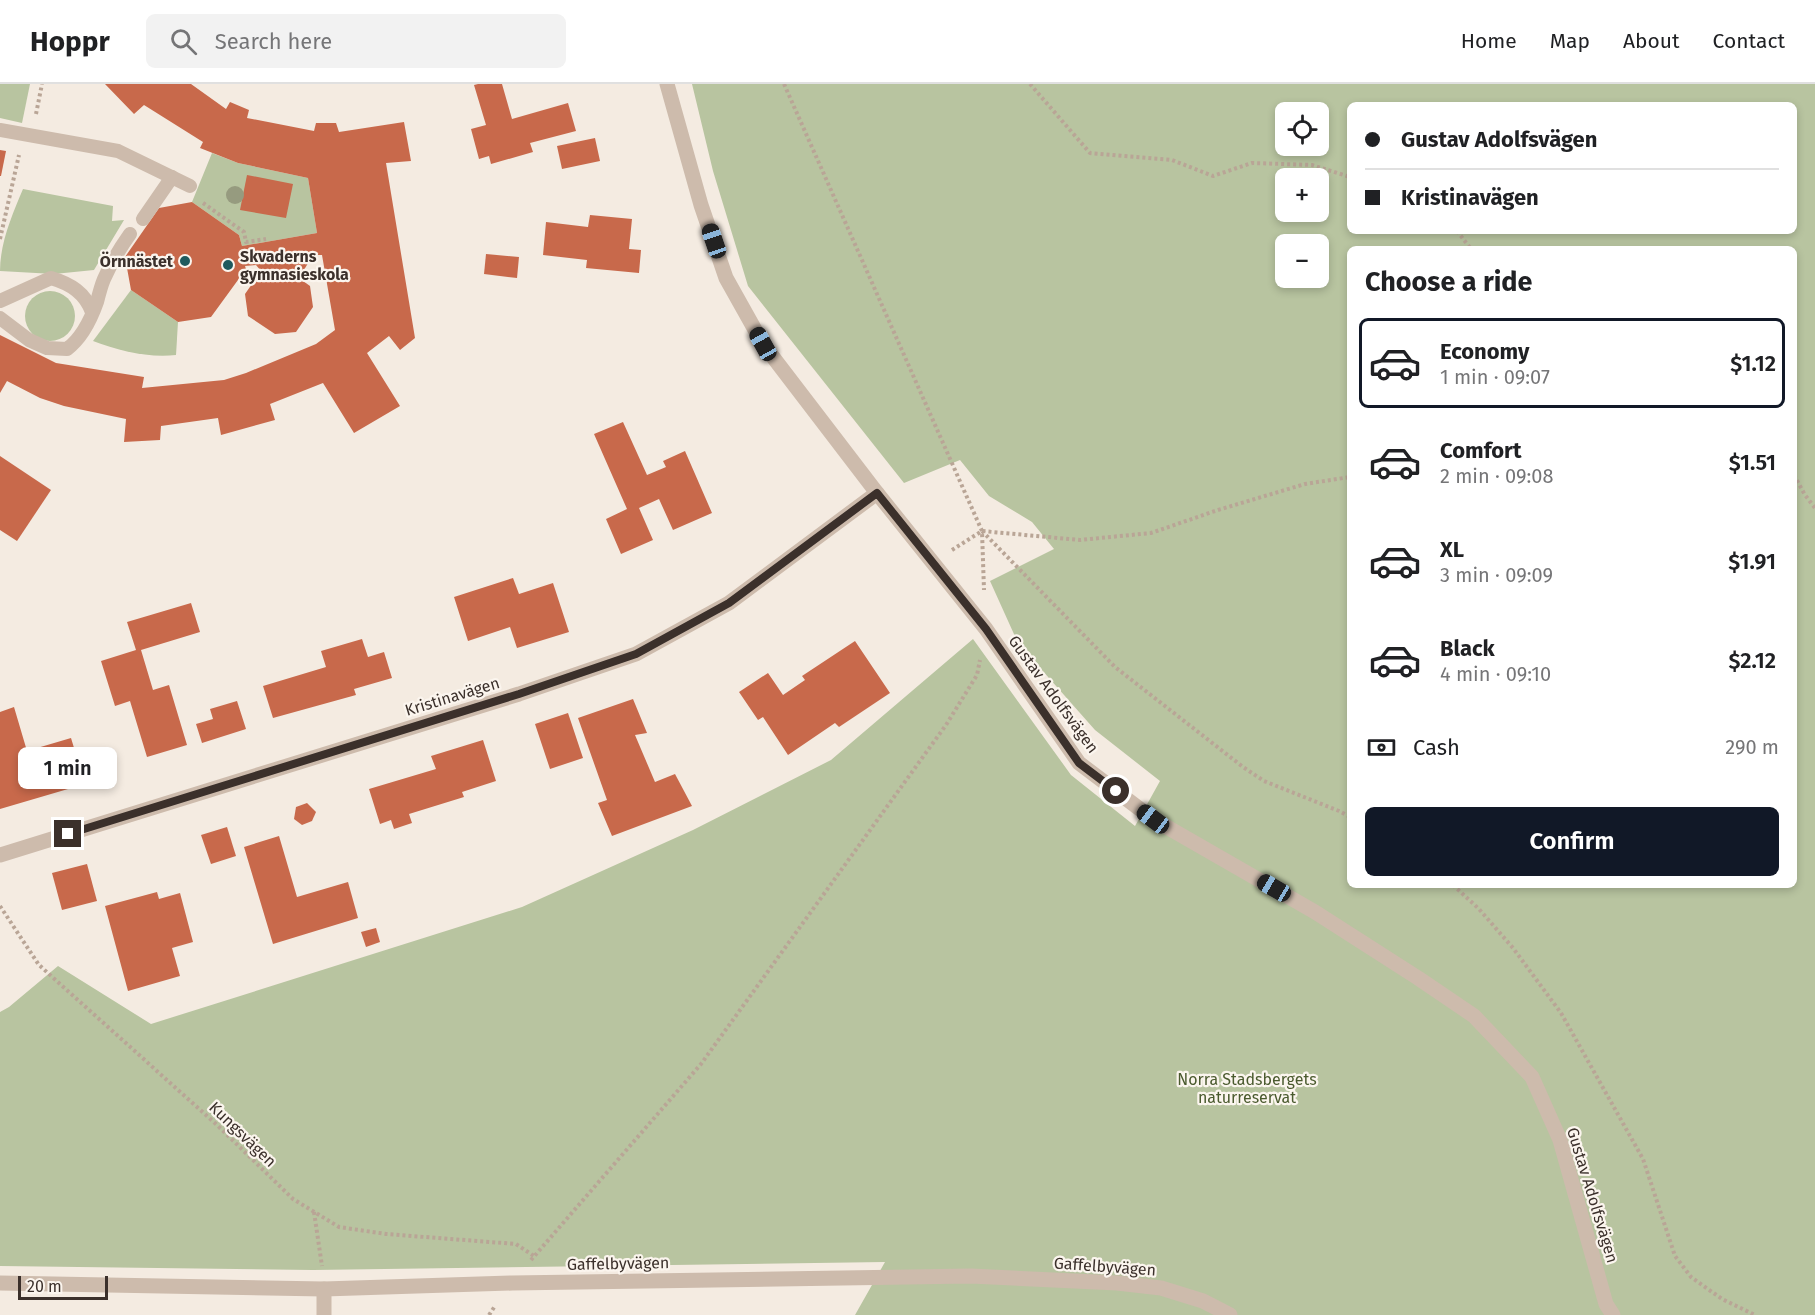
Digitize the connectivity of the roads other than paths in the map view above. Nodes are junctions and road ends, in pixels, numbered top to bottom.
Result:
1 (667, 84) edge
2 (0, 129) edge
3 (172, 177) junction
4 (190, 186) road end
5 (143, 219) dead end
6 (130, 234) dead end
7 (0, 301) edge
8 (92, 312) junction
9 (0, 318) edge
10 (877, 493) junction
11 (0, 855) edge
12 (0, 1283) edge
13 (324, 1289) junction
14 (324, 1315) edge
15 (1230, 1315) edge
16 (1613, 1315) edge

1 - 10 street, Gustav Adolfsvägen
2 - 3 lane
3 - 4 lane
3 - 5 lane
6 - 8 lane
7 - 8 lane
8 - 9 lane
10 - 11 street, Kristinavägen
10 - 16 street, Gustav Adolfsvägen
12 - 13 street, Gaffelbyvägen
13 - 14 street
13 - 15 street, Gaffelbyvägen

